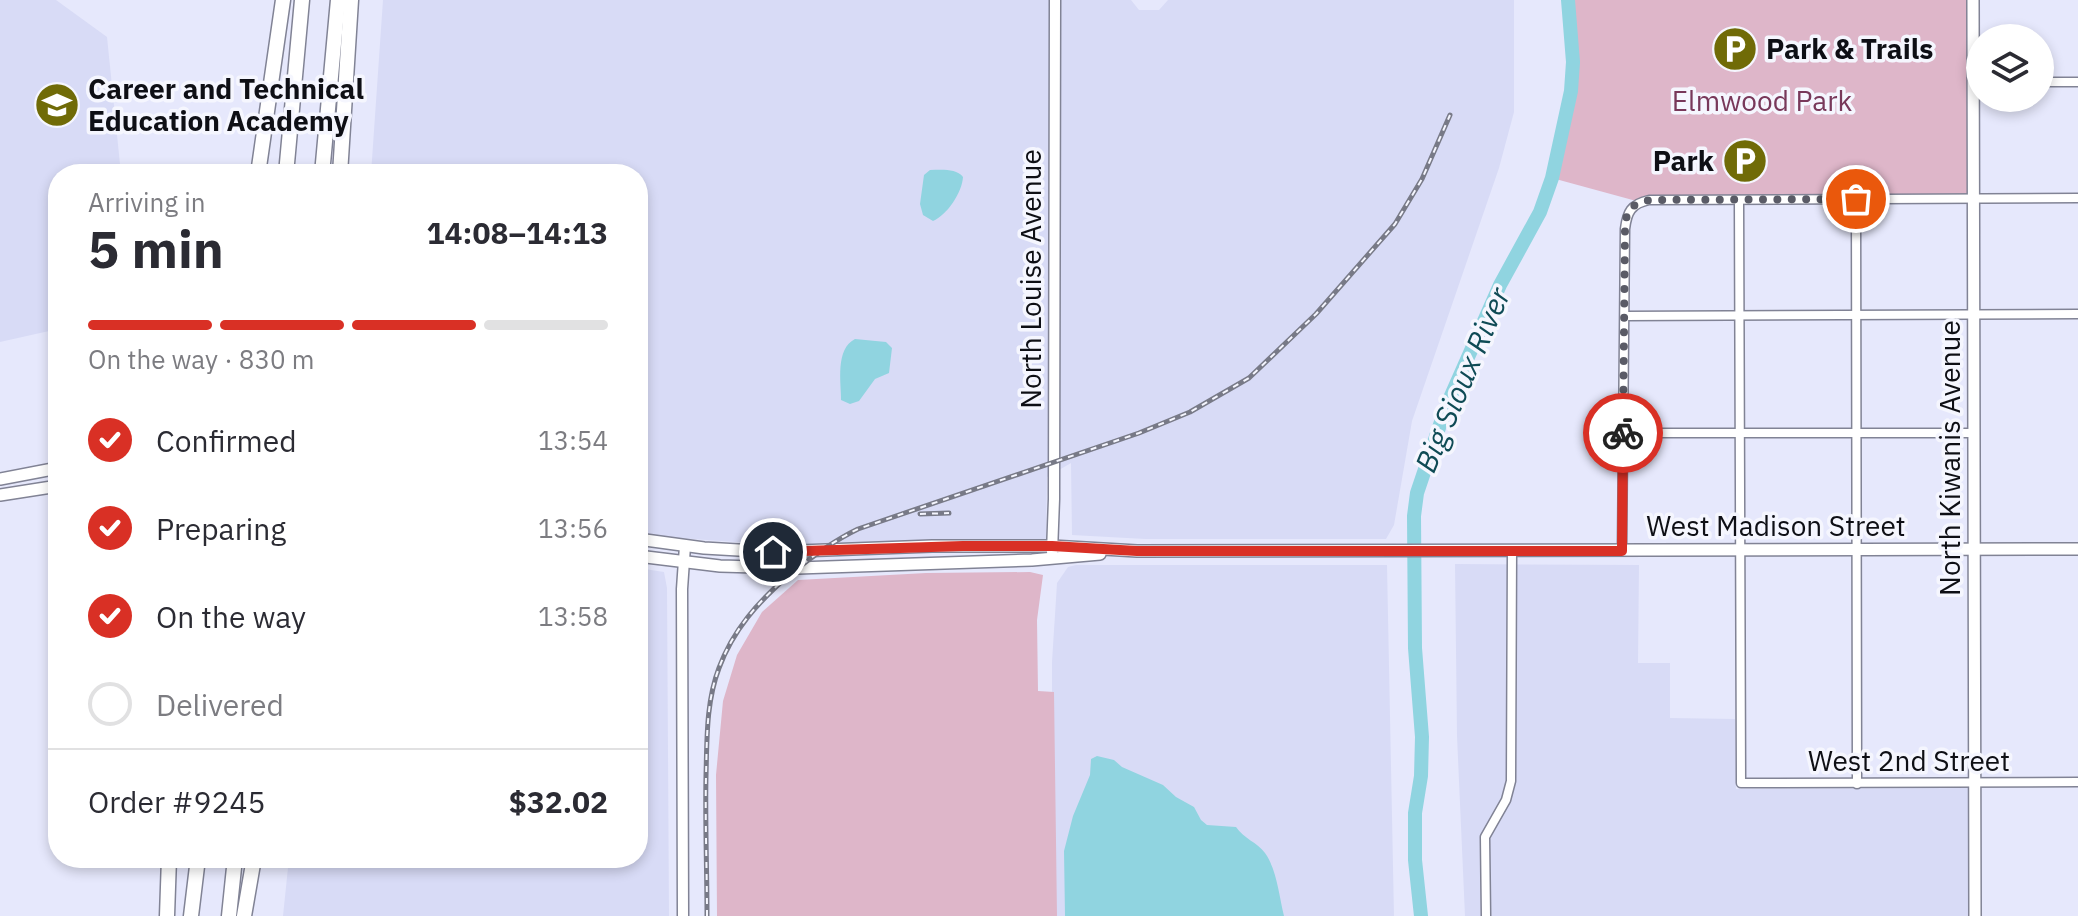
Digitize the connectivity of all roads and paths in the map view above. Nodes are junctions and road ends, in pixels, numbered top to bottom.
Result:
1 (283, 0) edge
2 (302, 0) edge
3 (338, 0) edge
4 (351, 0) edge
5 (1055, 0) edge
6 (1973, 0) edge
7 (1974, 24) edge
8 (2054, 82) edge
9 (2078, 82) edge
10 (1975, 112) edge
11 (259, 164) edge
12 (287, 164) edge
13 (323, 164) edge
14 (341, 164) edge
15 (2078, 198) edge
16 (1856, 199) junction
17 (1739, 200) junction
18 (1972, 200) junction
19 (2078, 314) edge
20 (1857, 315) junction
21 (1973, 315) junction
22 (1625, 316) junction
23 (1740, 317) junction
24 (1623, 433) junction
25 (1739, 433) junction
26 (1856, 433) junction
27 (1973, 433) junction
28 (48, 470) edge
29 (0, 479) edge
30 (48, 488) edge
31 (0, 495) edge
32 (648, 540) edge
33 (685, 546) junction
34 (2078, 549) edge
35 (1512, 550) junction
36 (1740, 550) junction
37 (1857, 550) junction
38 (1974, 550) junction
39 (1622, 551) junction
40 (1052, 552) junction
41 (648, 557) edge
42 (683, 562) junction
43 (2078, 782) edge
44 (1975, 783) junction
45 (1857, 784) junction
46 (169, 868) edge
47 (197, 868) edge
48 (234, 868) edge
49 (252, 868) edge
50 (167, 916) edge
51 (191, 916) edge
52 (229, 916) edge
53 (244, 916) edge
54 (683, 916) edge
55 (1486, 916) edge
56 (1975, 916) edge

1 - 11 highway
2 - 12 highway
3 - 13 highway
4 - 14 highway
5 - 40 street, North Louise Avenue
6 - 7 main road, North Kiwanis Avenue
8 - 9 street
10 - 18 main road, North Kiwanis Avenue
15 - 18 street
16 - 17 street
16 - 18 street
16 - 20 street
17 - 22 street
17 - 23 street
18 - 21 main road, North Kiwanis Avenue
19 - 21 street
20 - 21 street
20 - 23 street
20 - 26 street
21 - 27 main road, North Kiwanis Avenue
22 - 23 street
22 - 24 street
23 - 25 street
24 - 25 street
24 - 39 street
25 - 26 street
25 - 36 street
26 - 27 street
26 - 37 street
27 - 38 main road, North Kiwanis Avenue
28 - 29 main road
30 - 31 main road
32 - 33 main road, West Madison Street
33 - 40 main road, West Madison Street
33 - 42 street
34 - 38 main road, West Madison Street
35 - 39 main road, West Madison Street
35 - 40 main road, West Madison Street
35 - 55 street
36 - 37 main road, West Madison Street
36 - 39 main road, West Madison Street
36 - 45 street, West 2nd Street
37 - 38 main road, West Madison Street
37 - 45 street
38 - 44 main road, North Kiwanis Avenue
40 - 42 main road, West Madison Street
41 - 42 main road, West Madison Street
42 - 54 street
43 - 44 street, West 2nd Street
44 - 45 street, West 2nd Street
44 - 56 main road, North Kiwanis Avenue
46 - 50 highway
47 - 51 highway
48 - 52 highway
49 - 53 highway

